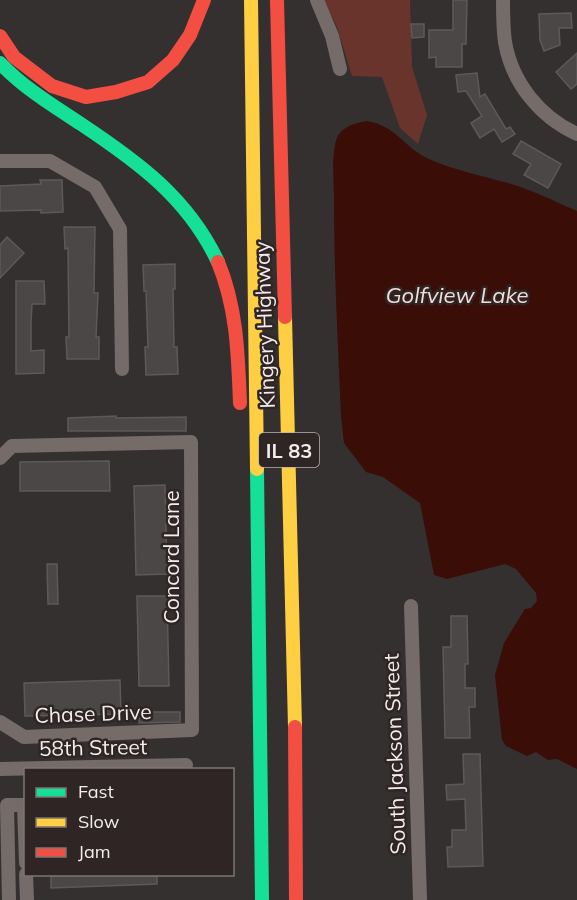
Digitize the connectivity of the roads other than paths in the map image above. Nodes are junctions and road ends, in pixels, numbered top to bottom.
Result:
1 (204, 0) edge
2 (251, 0) edge
3 (277, 0) edge
4 (317, 0) edge
5 (503, 0) edge
6 (0, 36) edge
7 (0, 63) edge
8 (340, 69) dead end
9 (577, 134) edge
10 (0, 161) edge
11 (122, 369) dead end
12 (241, 417) dead end
13 (243, 439) dead end
14 (0, 458) edge
15 (411, 606) dead end
16 (260, 648) junction
17 (0, 722) edge
18 (192, 730) joint
19 (186, 765) dead end
20 (161, 768) edge
21 (0, 770) edge
22 (24, 770) edge
23 (24, 805) edge
24 (26, 876) edge
25 (9, 900) edge
26 (27, 900) edge
27 (262, 900) edge
28 (296, 900) edge
29 (420, 900) edge

1 - 6 highway
2 - 16 highway, Kingery Highway / IL 83
3 - 28 highway, Kingery Highway / IL 83
4 - 8 street
5 - 9 street
7 - 12 highway
10 - 11 street
13 - 16 highway
14 - 18 street, Concord Lane
15 - 29 street, South Jackson Street
16 - 27 highway, Kingery Highway / IL 83
17 - 18 street, Chase Drive
19 - 20 street, 58th Street
21 - 22 street, 58th Street
23 - 25 street
24 - 26 street

